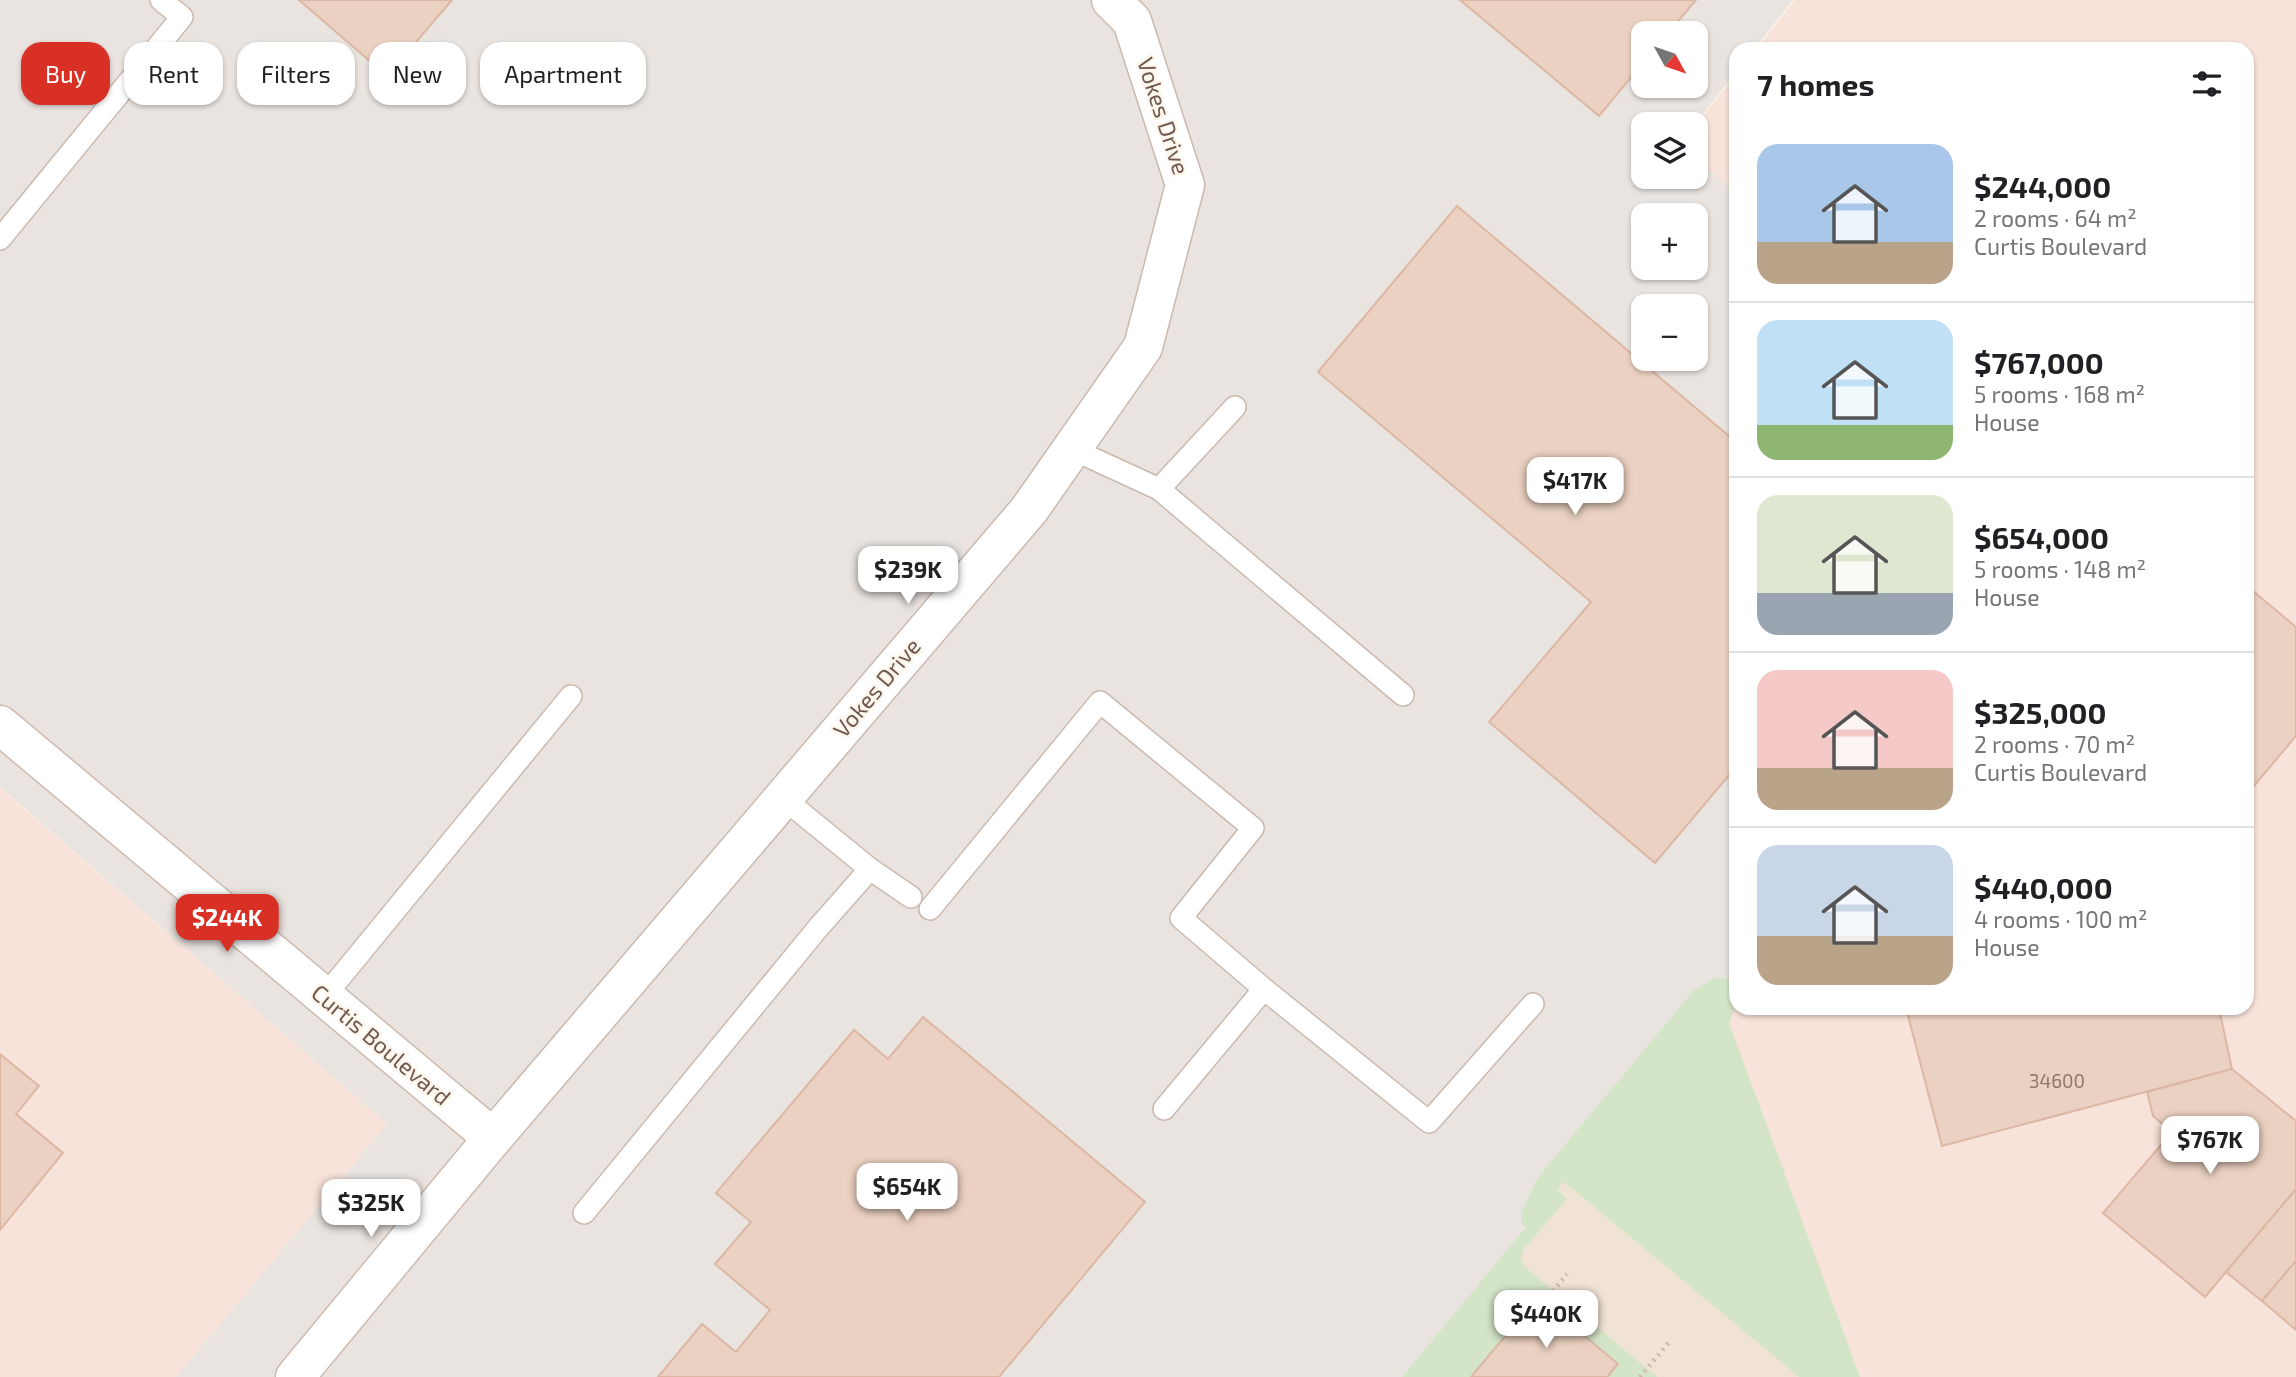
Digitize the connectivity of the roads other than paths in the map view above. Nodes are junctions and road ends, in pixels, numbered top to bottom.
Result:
1 (161, 0) edge
2 (1111, 0) edge
3 (0, 239) edge
4 (1235, 407) dead end
5 (1072, 449) junction
6 (1159, 489) junction
7 (1402, 695) dead end
8 (571, 696) dead end
9 (0, 725) edge
10 (783, 798) junction
11 (870, 869) junction
12 (911, 897) dead end
13 (930, 909) dead end
14 (1264, 989) junction
15 (324, 997) junction
16 (1533, 1004) dead end
17 (1164, 1109) dead end
18 (493, 1138) junction
19 (584, 1213) dead end
20 (295, 1377) edge

1 - 3 lane
2 - 5 street, Vokes Drive
4 - 6 lane
5 - 6 lane
5 - 10 street, Vokes Drive
6 - 7 lane
8 - 15 lane
9 - 15 street, Curtis Boulevard
10 - 11 lane
10 - 18 street, Vokes Drive
11 - 12 lane
11 - 19 lane
13 - 14 lane
14 - 16 lane
14 - 17 lane
15 - 18 street, Curtis Boulevard
18 - 20 street

